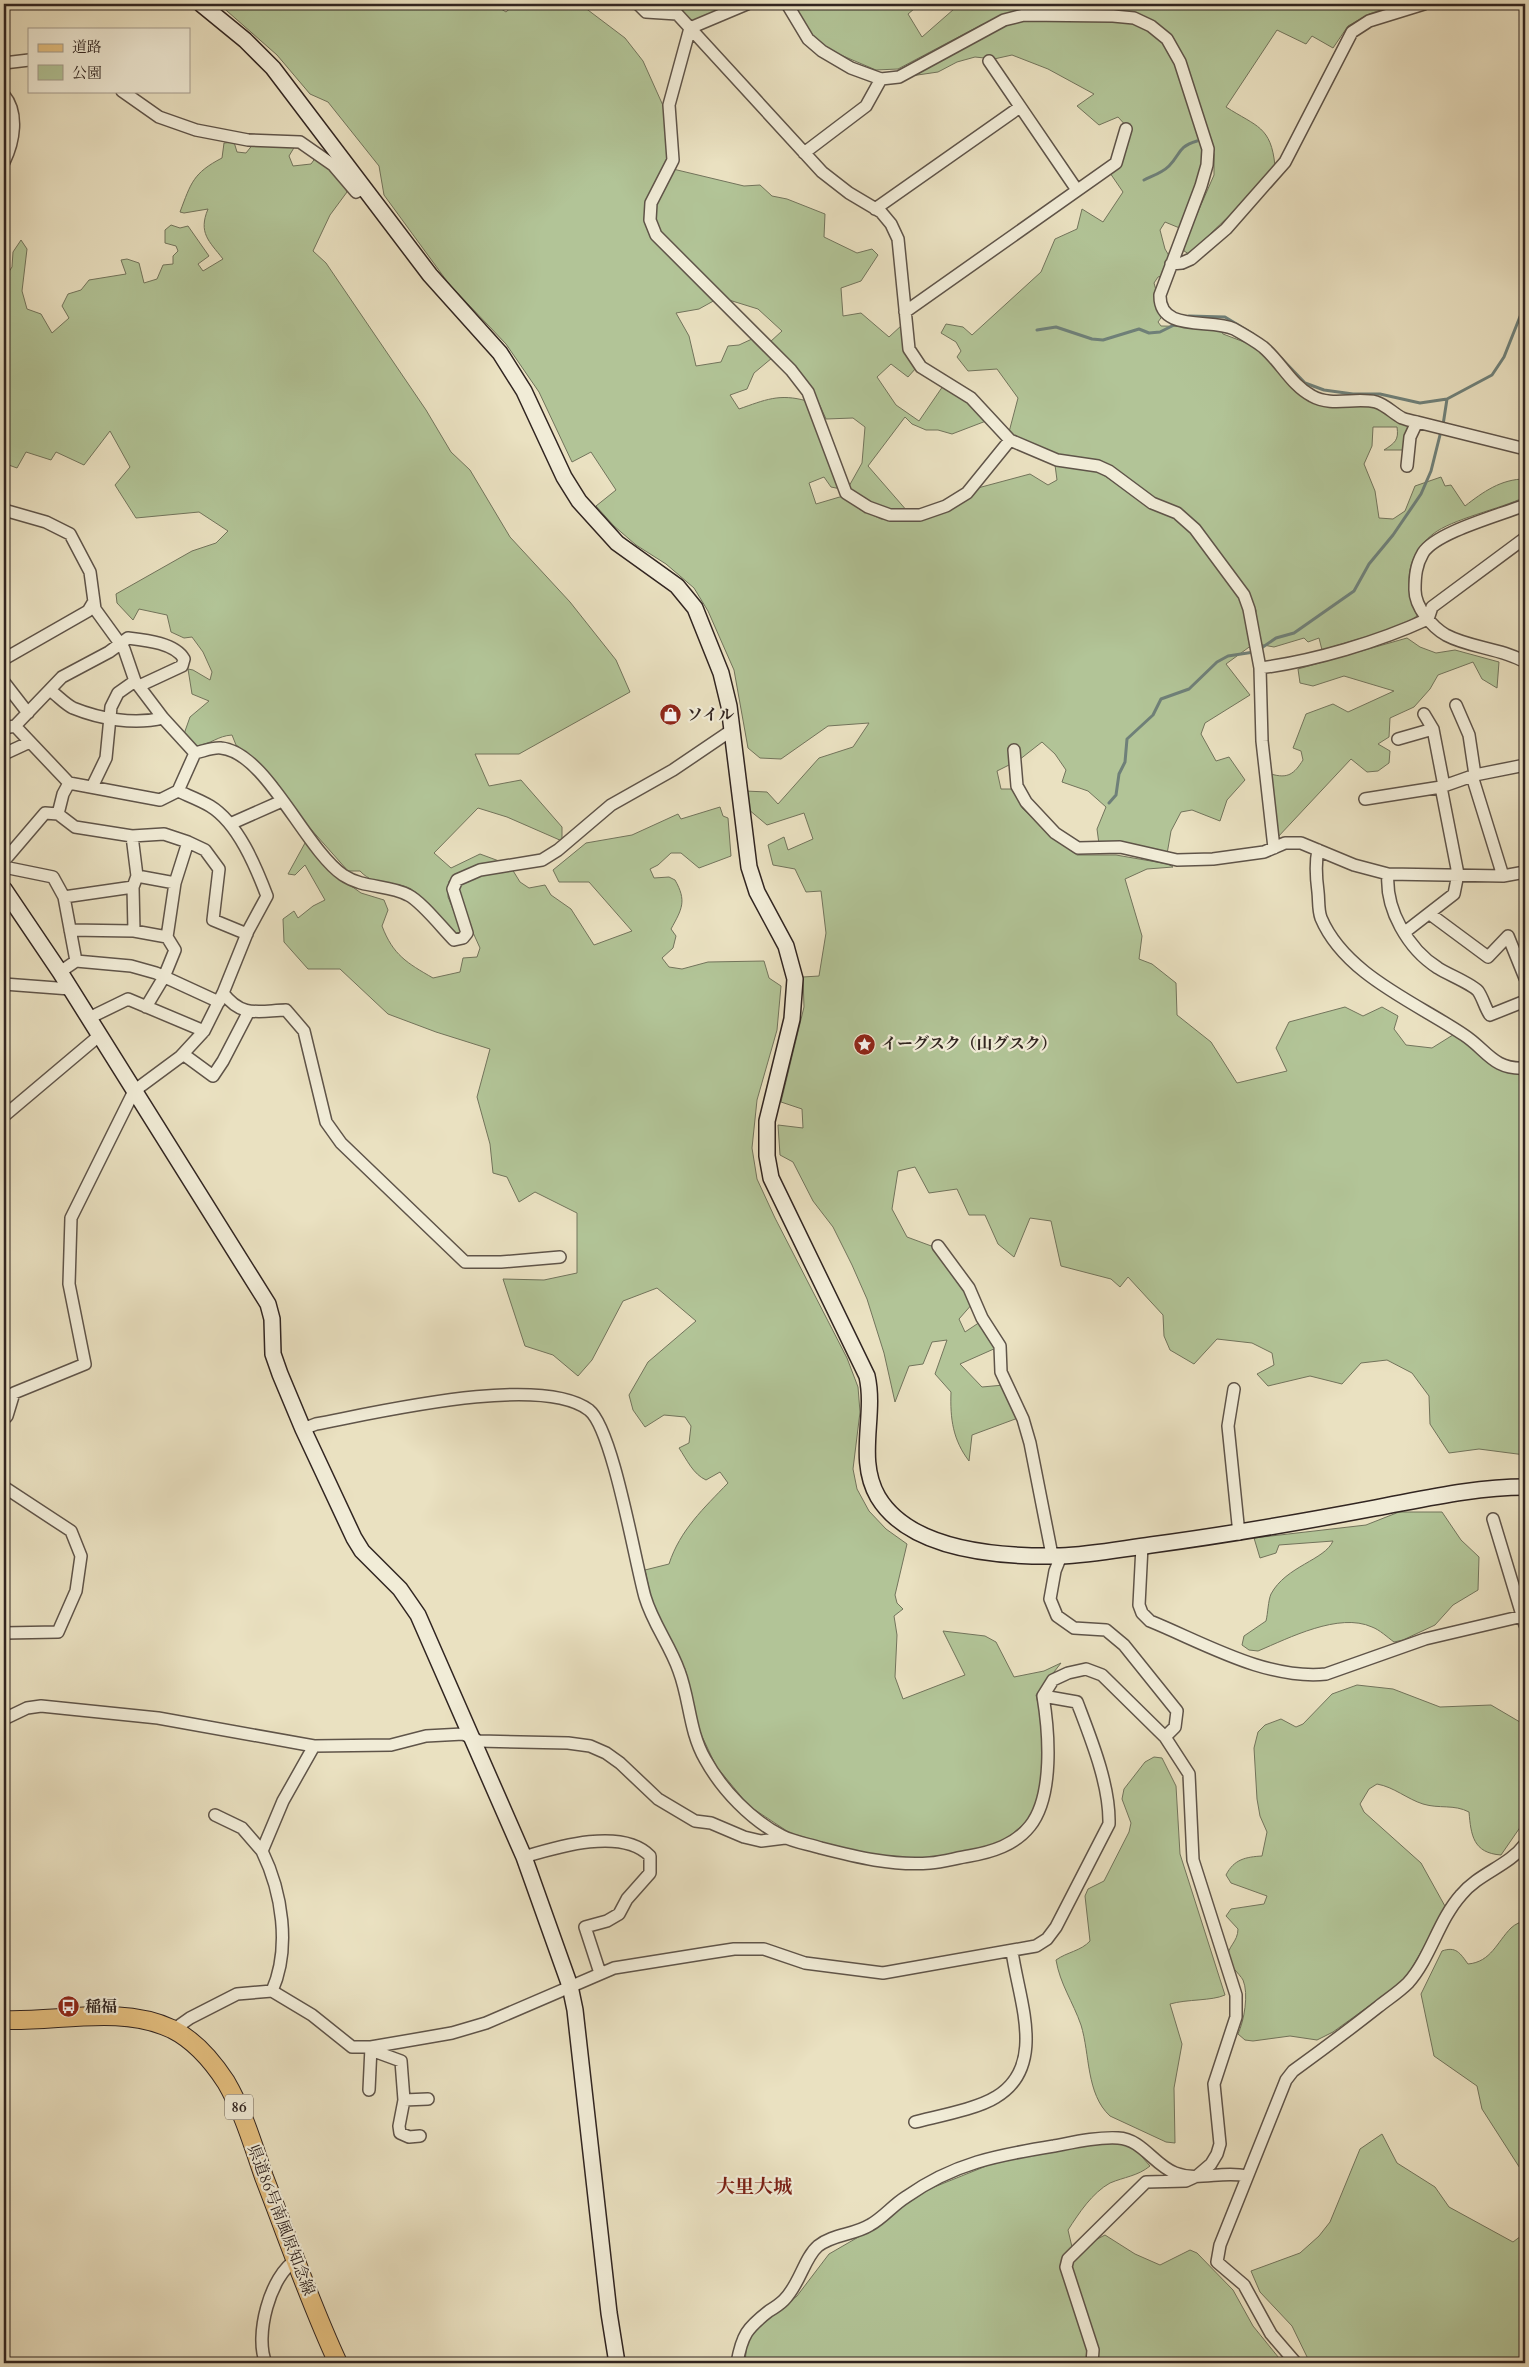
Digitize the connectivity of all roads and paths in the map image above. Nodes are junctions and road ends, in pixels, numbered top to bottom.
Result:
1 (201, 4) edge
2 (638, 4) edge
3 (668, 4) edge
4 (747, 4) edge
5 (787, 4) edge
6 (1424, 4) edge
7 (677, 14) junction
8 (690, 28) junction
9 (28, 60) edge
10 (989, 61) dead end
11 (4, 64) edge
12 (881, 79) junction
13 (123, 92) edge
14 (4, 94) edge
15 (1020, 107) junction
16 (1126, 129) dead end
17 (804, 153) junction
18 (4, 162) edge
19 (364, 188) junction
20 (1077, 190) junction
21 (875, 209) junction
22 (1171, 264) junction
23 (906, 312) junction
24 (1417, 422) junction
25 (1010, 440) junction
26 (1525, 449) edge
27 (1406, 466) dead end
28 (1525, 505) edge
29 (4, 510) edge
30 (1525, 538) edge
31 (94, 601) junction
32 (1428, 619) junction
33 (120, 644) junction
34 (4, 659) edge
35 (1525, 662) edge
36 (1259, 663) junction
37 (4, 682) edge
38 (137, 683) junction
39 (51, 691) junction
40 (1456, 706) dead end
41 (28, 713) junction
42 (1424, 714) dead end
43 (163, 718) junction
44 (110, 719) junction
45 (10, 727) edge
46 (1433, 729) junction
47 (732, 730) junction
48 (1398, 739) dead end
49 (30, 742) junction
50 (1014, 750) dead end
51 (195, 753) junction
52 (4, 754) edge
53 (1525, 765) edge
54 (1473, 776) junction
55 (69, 783) junction
56 (1442, 786) junction
57 (92, 787) junction
58 (178, 791) junction
59 (1365, 799) dead end
60 (282, 801) junction
61 (58, 814) junction
62 (230, 824) junction
63 (132, 836) junction
64 (188, 842) junction
65 (1274, 848) junction
66 (1318, 850) junction
67 (4, 861) edge
68 (4, 867) edge
69 (1525, 872) edge
70 (1388, 874) junction
71 (1458, 874) junction
72 (1503, 876) junction
73 (135, 881) junction
74 (175, 883) junction
75 (4, 889) edge
76 (64, 897) junction
77 (1430, 914) junction
78 (70, 930) junction
79 (134, 932) junction
80 (1405, 932) junction
81 (247, 934) junction
82 (167, 937) junction
83 (76, 961) junction
84 (60, 972) junction
85 (164, 977) junction
86 (1525, 978) edge
87 (4, 984) edge
88 (70, 989) junction
89 (221, 998) junction
90 (1525, 1001) edge
91 (146, 1007) junction
92 (249, 1011) junction
93 (89, 1018) junction
94 (204, 1031) junction
95 (100, 1035) junction
96 (183, 1054) junction
97 (1525, 1068) edge
98 (134, 1091) junction
99 (4, 1116) edge
100 (938, 1246) dead end
101 (560, 1257) dead end
102 (1234, 1389) dead end
103 (4, 1419) edge
104 (303, 1429) junction
105 (4, 1486) edge
106 (1525, 1487) edge
107 (1493, 1519) dead end
108 (1239, 1534) junction
109 (1142, 1546) junction
110 (1056, 1556) junction
111 (1524, 1621) edge
112 (4, 1633) edge
113 (1043, 1696) junction
114 (4, 1719) edge
115 (1164, 1737) junction
116 (471, 1738) junction
117 (314, 1746) junction
118 (215, 1815) dead end
119 (785, 1838) junction
120 (1525, 1844) edge
121 (262, 1851) junction
122 (524, 1857) junction
123 (1012, 1951) junction
124 (600, 1973) junction
125 (570, 1986) junction
126 (272, 1990) junction
127 (4, 2020) edge
128 (173, 2030) junction
129 (371, 2049) junction
130 (369, 2090) dead end
131 (428, 2099) dead end
132 (404, 2100) junction
133 (915, 2122) dead end
134 (420, 2136) dead end
135 (1197, 2176) junction
136 (1246, 2176) junction
137 (296, 2260) junction
138 (266, 2363) edge
139 (338, 2363) edge
140 (617, 2363) edge
141 (737, 2363) edge
142 (1092, 2363) edge
143 (1296, 2363) edge

1 - 19 street
2 - 7 street
3 - 7 street
4 - 8 street
5 - 12 street
6 - 22 street
7 - 8 street
8 - 17 street
8 - 25 street
9 - 11 street
10 - 15 street
12 - 17 street
12 - 22 street
13 - 19 street
14 - 18 street
15 - 20 street
15 - 21 street
16 - 20 street
17 - 21 street
19 - 47 street
20 - 23 street
21 - 23 street
22 - 24 street
23 - 25 street
24 - 26 street
24 - 27 street
25 - 36 street
28 - 32 street
29 - 31 street
30 - 32 street
31 - 33 street
31 - 34 street
32 - 35 street
32 - 36 street
33 - 38 street
33 - 38 street
33 - 39 street
36 - 65 street
37 - 41 street
38 - 43 street
38 - 44 street
39 - 41 street
39 - 44 street
40 - 54 street
41 - 45 street
42 - 46 street
43 - 44 street
43 - 51 street
44 - 57 street
45 - 49 street
46 - 48 street
46 - 56 street
47 - 60 street
47 - 110 street
49 - 52 street
49 - 55 street
50 - 65 street
51 - 58 street
51 - 60 street
53 - 54 street
54 - 56 street
54 - 72 street
55 - 57 street
55 - 61 street
56 - 59 street
56 - 71 street
57 - 58 street
58 - 62 street
60 - 62 street
61 - 63 street
61 - 67 street
62 - 81 street
63 - 64 street
63 - 73 street
64 - 74 street
64 - 81 street
65 - 66 street
66 - 70 street
66 - 97 street
68 - 76 street
69 - 72 street
70 - 71 street
70 - 80 street
71 - 72 street
71 - 77 street
73 - 74 street
73 - 76 street
73 - 79 street
74 - 82 street
75 - 84 street
76 - 78 street
77 - 80 street
77 - 86 street
78 - 79 street
78 - 83 street
79 - 82 street
80 - 90 street
81 - 89 street
82 - 85 street
83 - 84 street
83 - 85 street
84 - 88 street
85 - 89 street
85 - 91 street
87 - 88 street
88 - 93 street
89 - 92 street
89 - 94 street
91 - 93 street
91 - 94 street
92 - 96 street
92 - 101 street
93 - 95 street
94 - 96 street
95 - 98 street
95 - 99 street
96 - 98 street
98 - 103 street
98 - 104 street
100 - 110 street
102 - 108 street
104 - 116 street
104 - 119 street
105 - 112 street
106 - 108 street
107 - 111 street
108 - 109 street
109 - 110 street
109 - 111 street
110 - 115 street
113 - 115 street
113 - 119 street
113 - 123 street
114 - 117 street
115 - 135 street
116 - 117 street
116 - 119 street
116 - 122 street
117 - 121 street
118 - 121 street
120 - 136 street
121 - 126 street
122 - 124 street
122 - 125 street
123 - 124 street
123 - 133 street
124 - 125 street
125 - 129 street
125 - 140 street
126 - 128 street
126 - 129 street
127 - 128 main road, 県道86号南風原知念線 / 86
128 - 137 main road, 県道86号南風原知念線 / 86
129 - 130 street
129 - 132 street
131 - 132 street
132 - 134 street
135 - 136 street
135 - 141 street
135 - 142 street
136 - 143 street
137 - 138 street
137 - 139 main road, 県道86号南風原知念線 / 86

